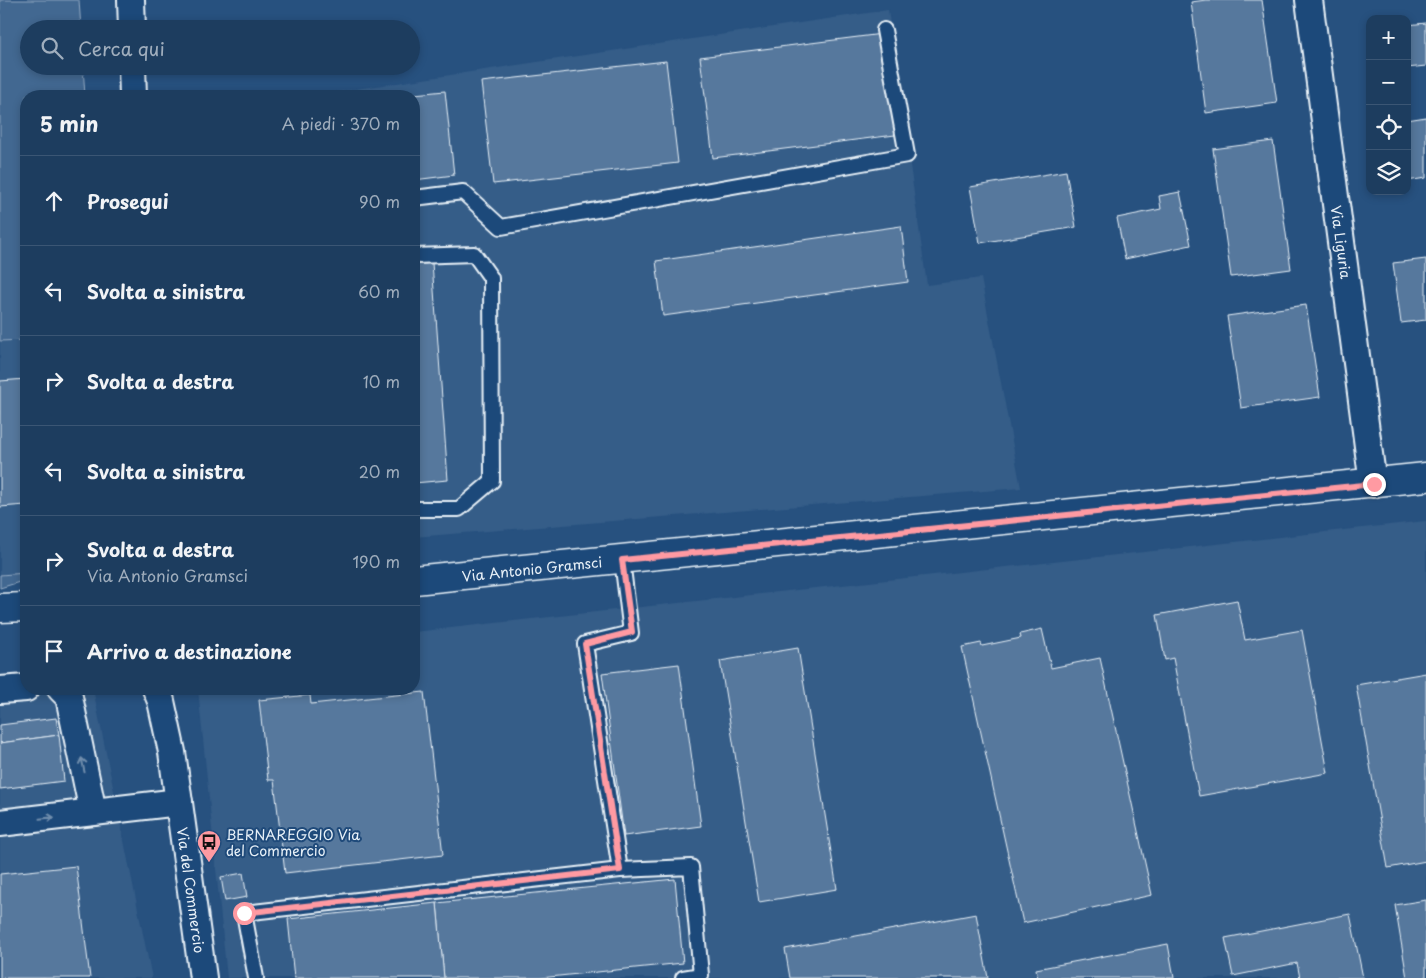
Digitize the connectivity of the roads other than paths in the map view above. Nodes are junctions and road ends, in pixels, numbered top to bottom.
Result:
1 (131, 0) edge
2 (1309, 0) edge
3 (132, 20) edge
4 (884, 30) dead end
5 (132, 75) edge
6 (133, 90) edge
7 (420, 197) edge
8 (420, 256) edge
9 (1426, 477) edge
10 (1374, 484) junction
11 (420, 509) edge
12 (622, 560) junction
13 (420, 579) edge
14 (20, 688) edge
15 (0, 690) edge
16 (67, 695) edge
17 (160, 695) edge
18 (179, 802) junction
19 (93, 812) junction
20 (0, 823) edge
21 (620, 870) junction
22 (203, 978) edge
23 (256, 978) edge
24 (684, 978) edge

1 - 3 street
2 - 10 street, Via Liguria
4 - 7 lane
5 - 6 street
8 - 11 lane
9 - 10 street, Via Antonio Gramsci
10 - 12 street, Via Antonio Gramsci
12 - 13 street, Via Antonio Gramsci
12 - 21 lane
14 - 15 street
19 -> 16 street
17 - 18 street, Via del Commercio
18 - 19 street
18 - 22 street, Via del Commercio
20 -> 19 street
21 - 23 lane
21 - 24 lane

